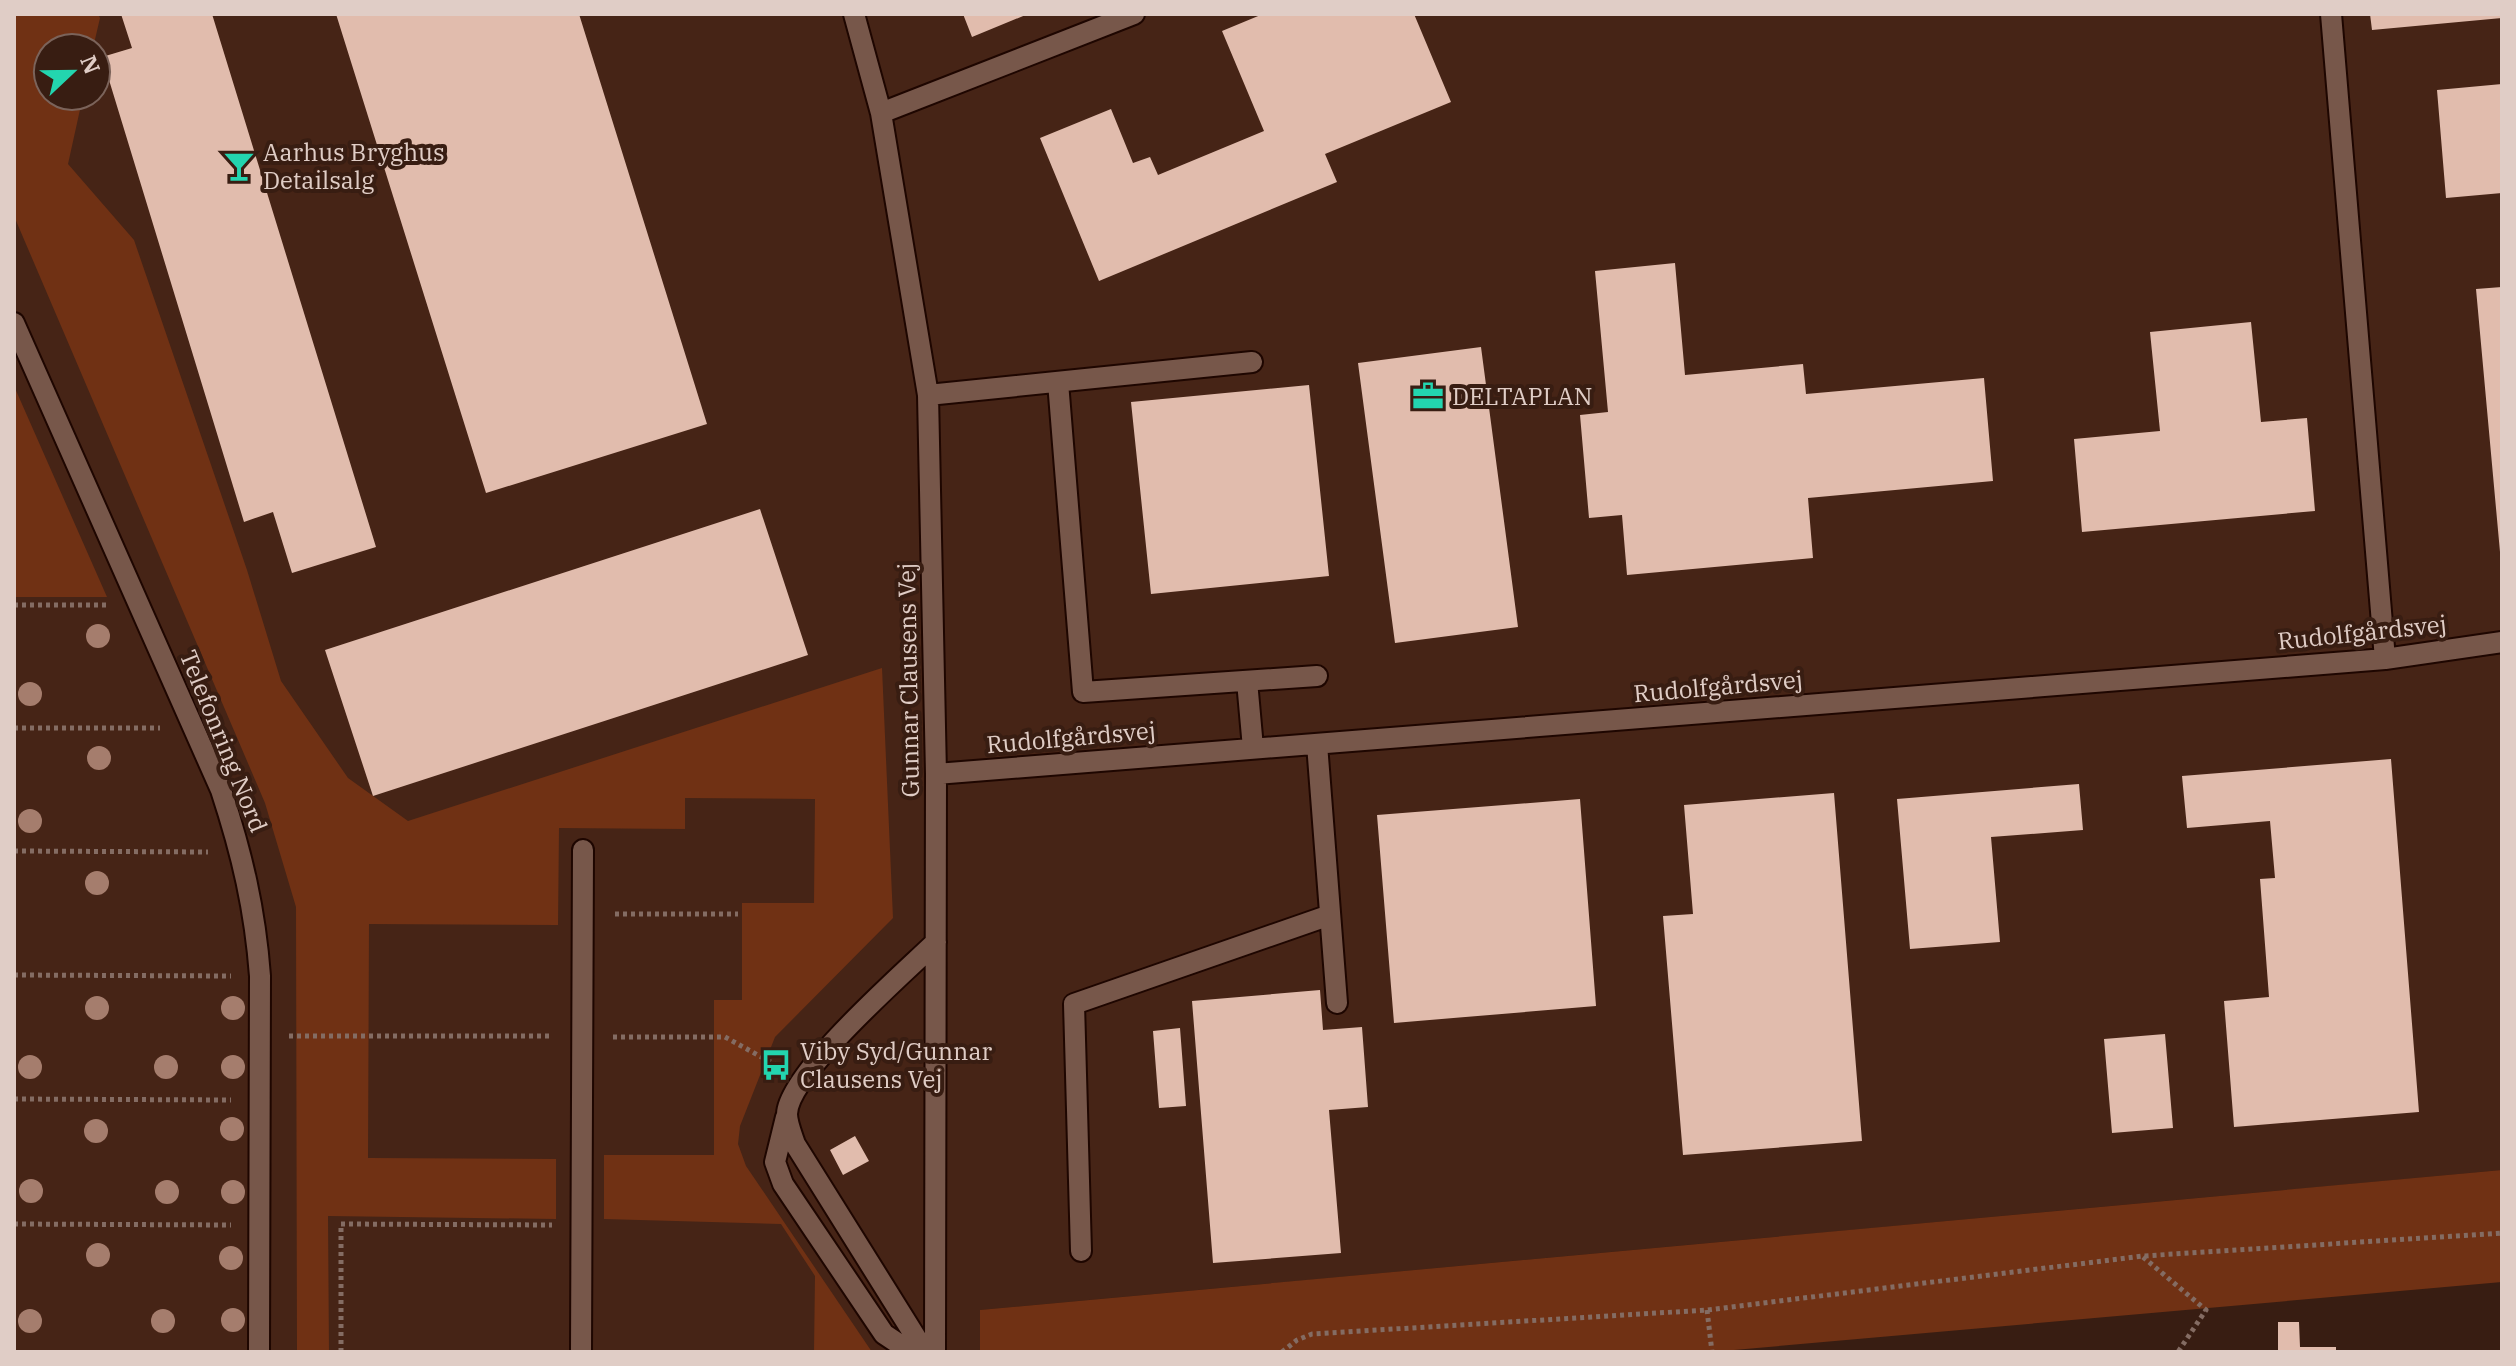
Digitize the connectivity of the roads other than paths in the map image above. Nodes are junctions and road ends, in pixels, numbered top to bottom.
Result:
1 (854, 14) edge
2 (1134, 14) edge
3 (2331, 14) edge
4 (881, 113) junction
5 (14, 323) edge
6 (1252, 362) dead end
7 (1058, 382) junction
8 (928, 395) junction
9 (2502, 642) edge
10 (2385, 659) junction
11 (1317, 676) dead end
12 (1247, 681) junction
13 (1317, 744) junction
14 (1253, 748) junction
15 (936, 774) junction
16 (583, 850) dead end
17 (1330, 915) junction
18 (936, 942) junction
19 (1337, 1003) dead end
20 (787, 1113) junction
21 (1081, 1251) dead end
22 (259, 1352) edge
23 (581, 1352) edge
24 (911, 1352) edge
25 (925, 1352) edge
26 (935, 1352) edge

1 - 4 street, Gunnar Clausens Vej
2 - 4 street
3 - 10 street
4 - 8 street, Gunnar Clausens Vej
5 - 22 street, Telefonring Nord
6 - 7 street
7 - 8 street
7 - 12 street
8 - 15 street, Gunnar Clausens Vej
9 - 10 street, Rudolfgårdsvej
10 - 13 street, Rudolfgårdsvej
11 - 12 street
12 - 14 street
13 - 14 street, Rudolfgårdsvej
13 - 17 street
14 - 15 street, Rudolfgårdsvej
15 - 18 street, Gunnar Clausens Vej
16 - 23 street
17 - 19 street
17 - 21 street
18 - 20 street
18 - 26 street, Gunnar Clausens Vej
20 - 24 street
20 - 25 street

